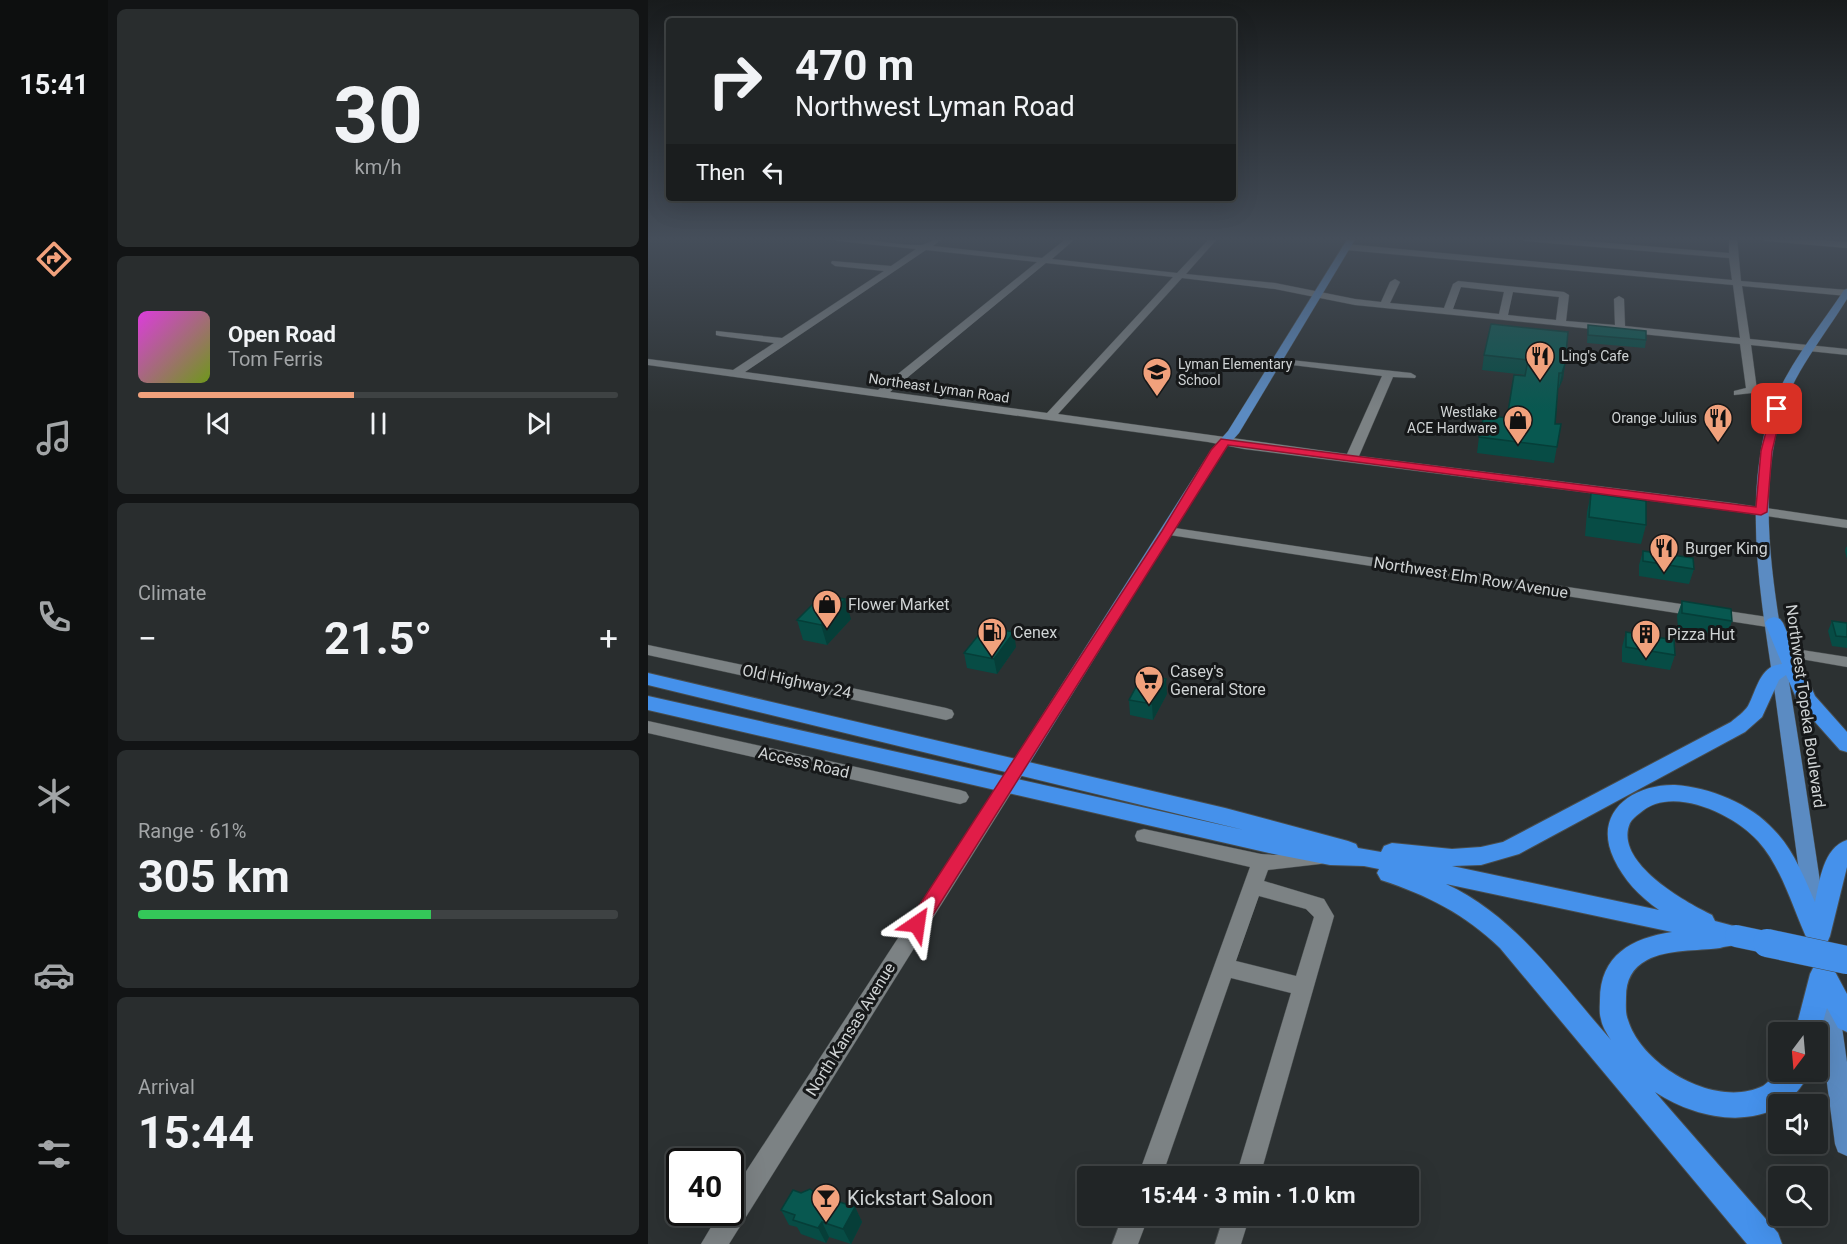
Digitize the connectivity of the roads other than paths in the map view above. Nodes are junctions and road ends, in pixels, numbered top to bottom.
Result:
1 (850, 296) edge
2 (1001, 296) edge
3 (1160, 296) edge
4 (1316, 296) edge
5 (1322, 296) edge
6 (1388, 296) edge
7 (1453, 296) edge
8 (1507, 296) edge
9 (1564, 296) edge
10 (1739, 296) edge
11 (1845, 296) edge
12 (1619, 299) dead end
13 (1384, 305) junction
14 (1447, 312) junction
15 (1503, 317) junction
16 (1561, 323) junction
17 (1620, 329) junction
18 (720, 333) dead end
19 (783, 341) junction
20 (1747, 341) junction
21 (1809, 348) junction
22 (1847, 352) edge
23 (1276, 360) junction
24 (648, 362) edge
25 (1389, 373) junction
26 (733, 375) junction
27 (1411, 376) dead end
28 (1738, 393) dead end
29 (879, 395) junction
30 (1048, 418) junction
31 (1225, 441) junction
32 (1352, 458) junction
33 (1761, 512) junction
34 (1847, 524) edge
35 (1168, 531) junction
36 (1774, 623) junction
37 (648, 650) edge
38 (1781, 658) junction
39 (1847, 662) edge
40 (648, 680) edge
41 (648, 703) edge
42 (946, 714) dead end
43 (648, 727) edge
44 (1847, 745) edge
45 (1012, 776) junction
46 (960, 797) dead end
47 (1144, 836) dead end
48 (1847, 849) edge
49 (1335, 851) junction
50 (1261, 862) junction
51 (1253, 886) junction
52 (1736, 936) junction
53 (1818, 936) junction
54 (1847, 960) edge
55 (1224, 967) junction
56 (1824, 974) junction
57 (1304, 987) junction
58 (1847, 1020) edge
59 (1811, 1022) edge
60 (1788, 1082) edge
61 (1847, 1144) edge
62 (1154, 1166) edge
63 (1251, 1166) edge
64 (1132, 1226) edge
65 (1234, 1226) edge
66 (714, 1244) edge
67 (1125, 1244) edge
68 (1228, 1244) edge
69 (1767, 1244) edge

1 - 19 street
2 - 29 street
3 - 30 street
4 - 23 main road, North Kansas Avenue
5 - 13 street
6 - 13 street
7 - 14 street
8 - 15 street
9 - 16 street
10 - 20 street
11 - 21 main road, Northwest Topeka Boulevard
12 - 17 street
13 - 14 street
14 - 15 street
15 - 16 street
16 - 17 street
17 - 20 street
18 - 19 street
19 - 26 street
20 - 21 street
20 - 28 street
21 - 22 street
21 - 33 main road, Northwest Topeka Boulevard
23 - 25 street
23 - 31 main road, North Kansas Avenue
24 - 26 street, Northeast Lyman Road
25 - 27 street
25 - 32 street
26 - 29 street, Northeast Lyman Road
29 - 30 street, Northeast Lyman Road
30 - 31 street, Northeast Lyman Road
31 - 32 street, Northeast Lyman Road
31 - 35 main road, North Kansas Avenue
32 - 33 street, Northeast Lyman Road
33 - 34 street, Northeast Lyman Road
33 - 36 main road, Northwest Topeka Boulevard
35 - 36 street, Northwest Elm Row Avenue
35 - 45 main road, North Kansas Avenue
36 - 38 highway
37 - 42 street, Old Highway 24
38 - 39 street
38 - 44 highway
38 - 49 highway
38 - 53 main road, Northwest Topeka Boulevard
40 - 45 highway
41 - 45 highway
43 - 46 street, Access Road
45 - 49 highway
45 - 66 street, North Kansas Avenue
47 - 50 street
48 - 53 highway
49 - 50 street
49 - 52 highway
49 - 69 highway
50 - 51 street
51 - 55 street
51 - 57 street
52 - 53 highway
52 - 54 highway, bridge
52 - 60 highway
53 - 56 main road, Northwest Topeka Boulevard
55 - 57 street
55 - 62 street
56 - 58 highway
56 - 59 highway
56 - 61 main road, Northwest Topeka Boulevard
57 - 63 street
64 - 67 street
65 - 68 street

